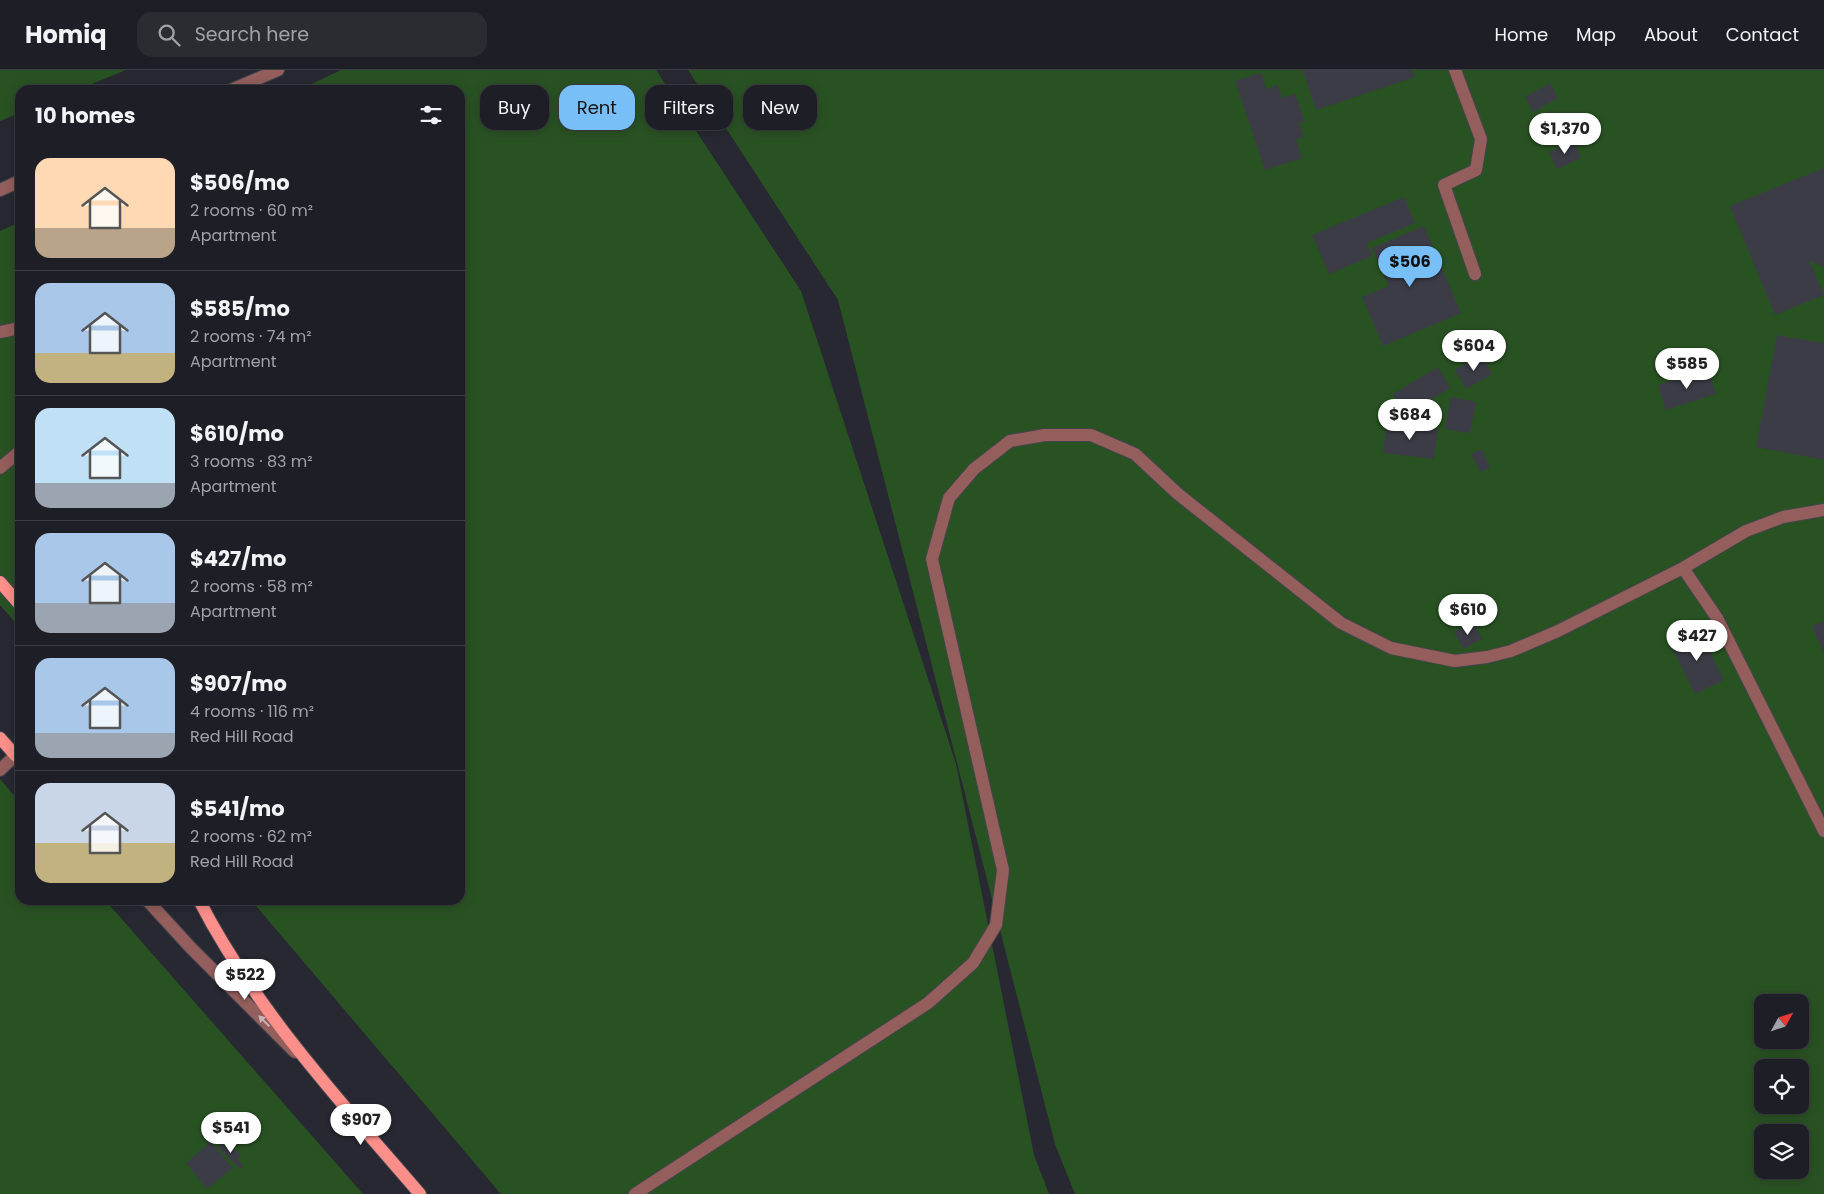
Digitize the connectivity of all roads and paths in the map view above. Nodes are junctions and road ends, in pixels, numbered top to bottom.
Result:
1 (278, 70) edge
2 (1455, 70) edge
3 (243, 85) edge
4 (15, 183) edge
5 (0, 190) edge
6 (1475, 274) dead end
7 (15, 329) edge
8 (0, 332) edge
9 (15, 455) edge
10 (0, 468) edge
11 (1824, 510) edge
12 (1683, 568) junction
13 (0, 582) edge
14 (15, 599) edge
15 (0, 738) edge
16 (15, 752) edge
17 (15, 759) edge
18 (0, 770) edge
19 (1824, 831) edge
20 (152, 905) edge
21 (202, 905) edge
22 (323, 1081) junction
23 (420, 1194) edge
24 (635, 1194) edge

1 - 3 street
2 - 6 street
4 - 5 street
7 - 8 street
9 - 10 street
11 - 12 street
12 - 19 street
12 - 24 street
13 - 14 main road
15 - 16 main road
17 - 18 street
22 -> 20 street
21 - 22 main road
22 - 23 main road

